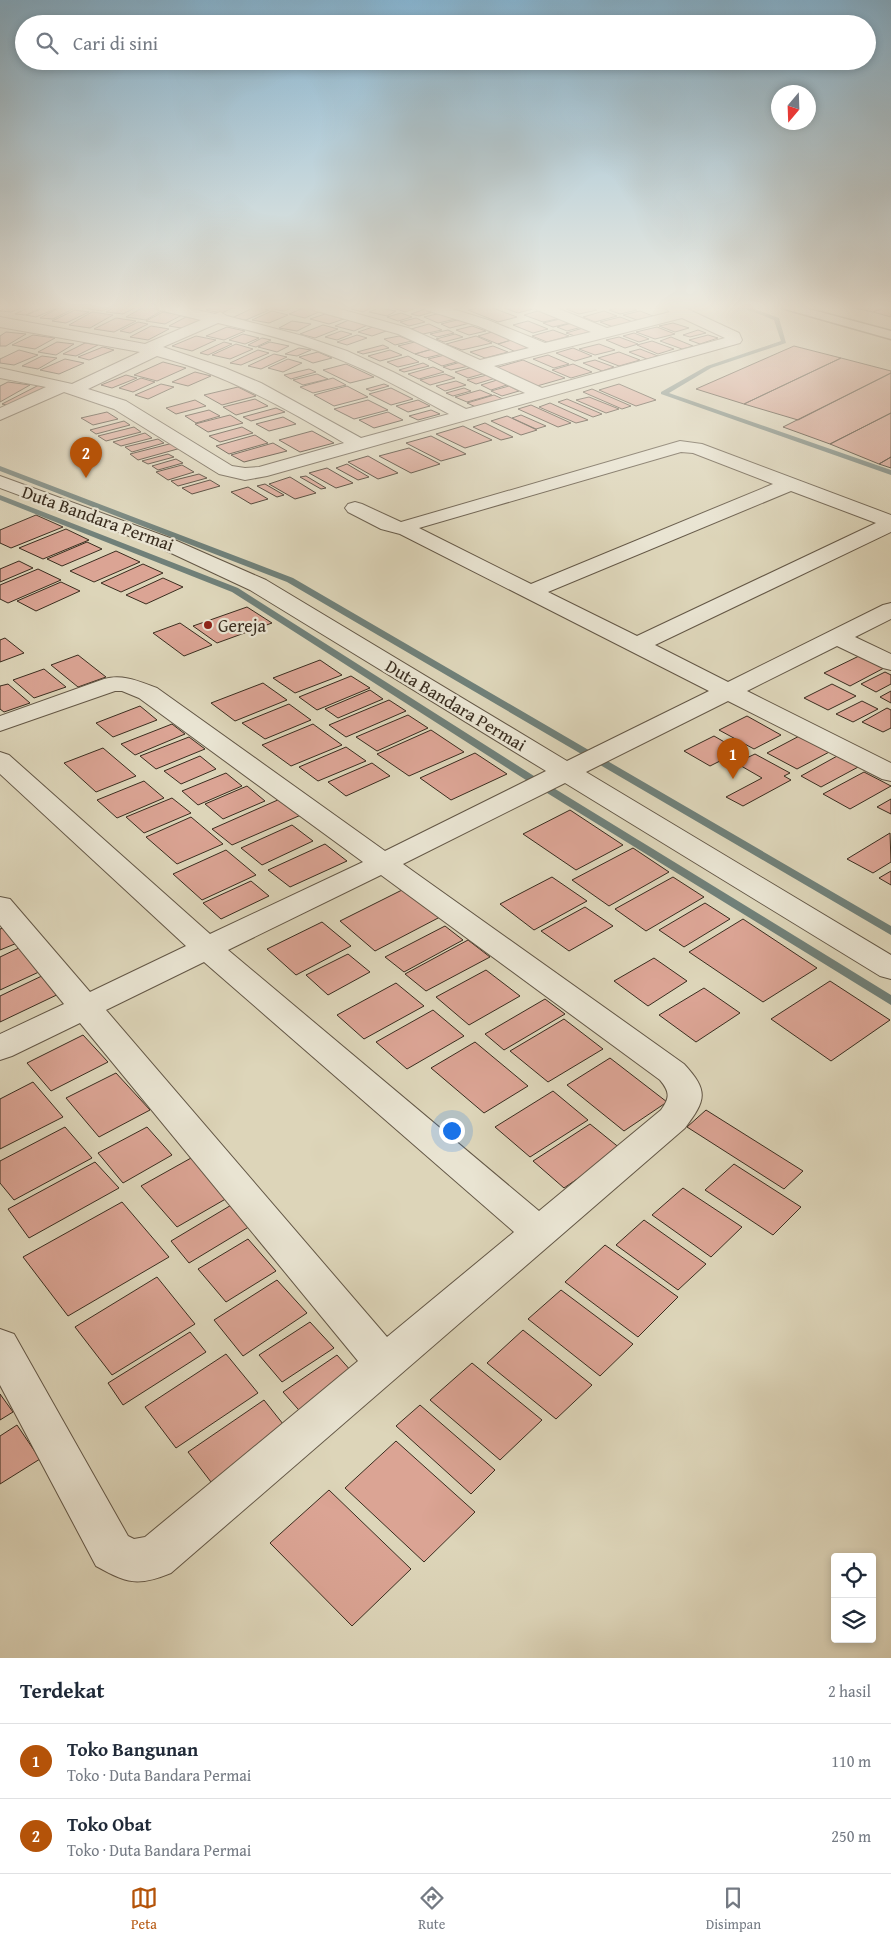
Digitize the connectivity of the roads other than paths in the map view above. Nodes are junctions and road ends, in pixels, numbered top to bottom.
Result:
1 (59, 384) edge
2 (76, 384) edge
3 (250, 384) edge
4 (405, 384) edge
5 (519, 384) edge
6 (574, 384) edge
7 (539, 394) junction
8 (0, 415) edge
9 (464, 415) junction
10 (358, 444) junction
11 (0, 482) edge
12 (792, 483) junction
13 (355, 508) dead end
14 (891, 523) edge
15 (407, 530) junction
16 (532, 592) junction
17 (891, 610) edge
18 (838, 637) junction
19 (637, 645) junction
20 (891, 663) edge
21 (727, 691) junction
22 (0, 724) edge
23 (0, 760) edge
24 (566, 771) junction
25 (891, 773) edge
26 (383, 863) junction
27 (0, 906) edge
28 (207, 948) junction
29 (891, 970) edge
30 (87, 1007) junction
31 (0, 1048) edge
32 (538, 1231) junction
33 (0, 1346) edge
34 (385, 1364) junction

1 - 8 street
2 - 10 street
3 - 10 street
4 - 9 street
5 - 7 street
6 - 7 street
7 - 9 street
9 - 10 street
11 - 24 street, Duta Bandara Permai
12 - 14 street
12 - 15 street
12 - 16 street
13 - 15 street
14 - 19 street
15 - 16 street
16 - 19 street
17 - 18 street
18 - 20 street
18 - 21 street
19 - 21 street
21 - 24 street
21 - 25 street
22 - 26 street
23 - 28 street
24 - 26 street
24 - 29 street, Duta Bandara Permai
26 - 28 street
26 - 32 street
27 - 30 street
28 - 30 street
28 - 32 street
30 - 31 street
30 - 34 street
32 - 34 street
33 - 34 street

